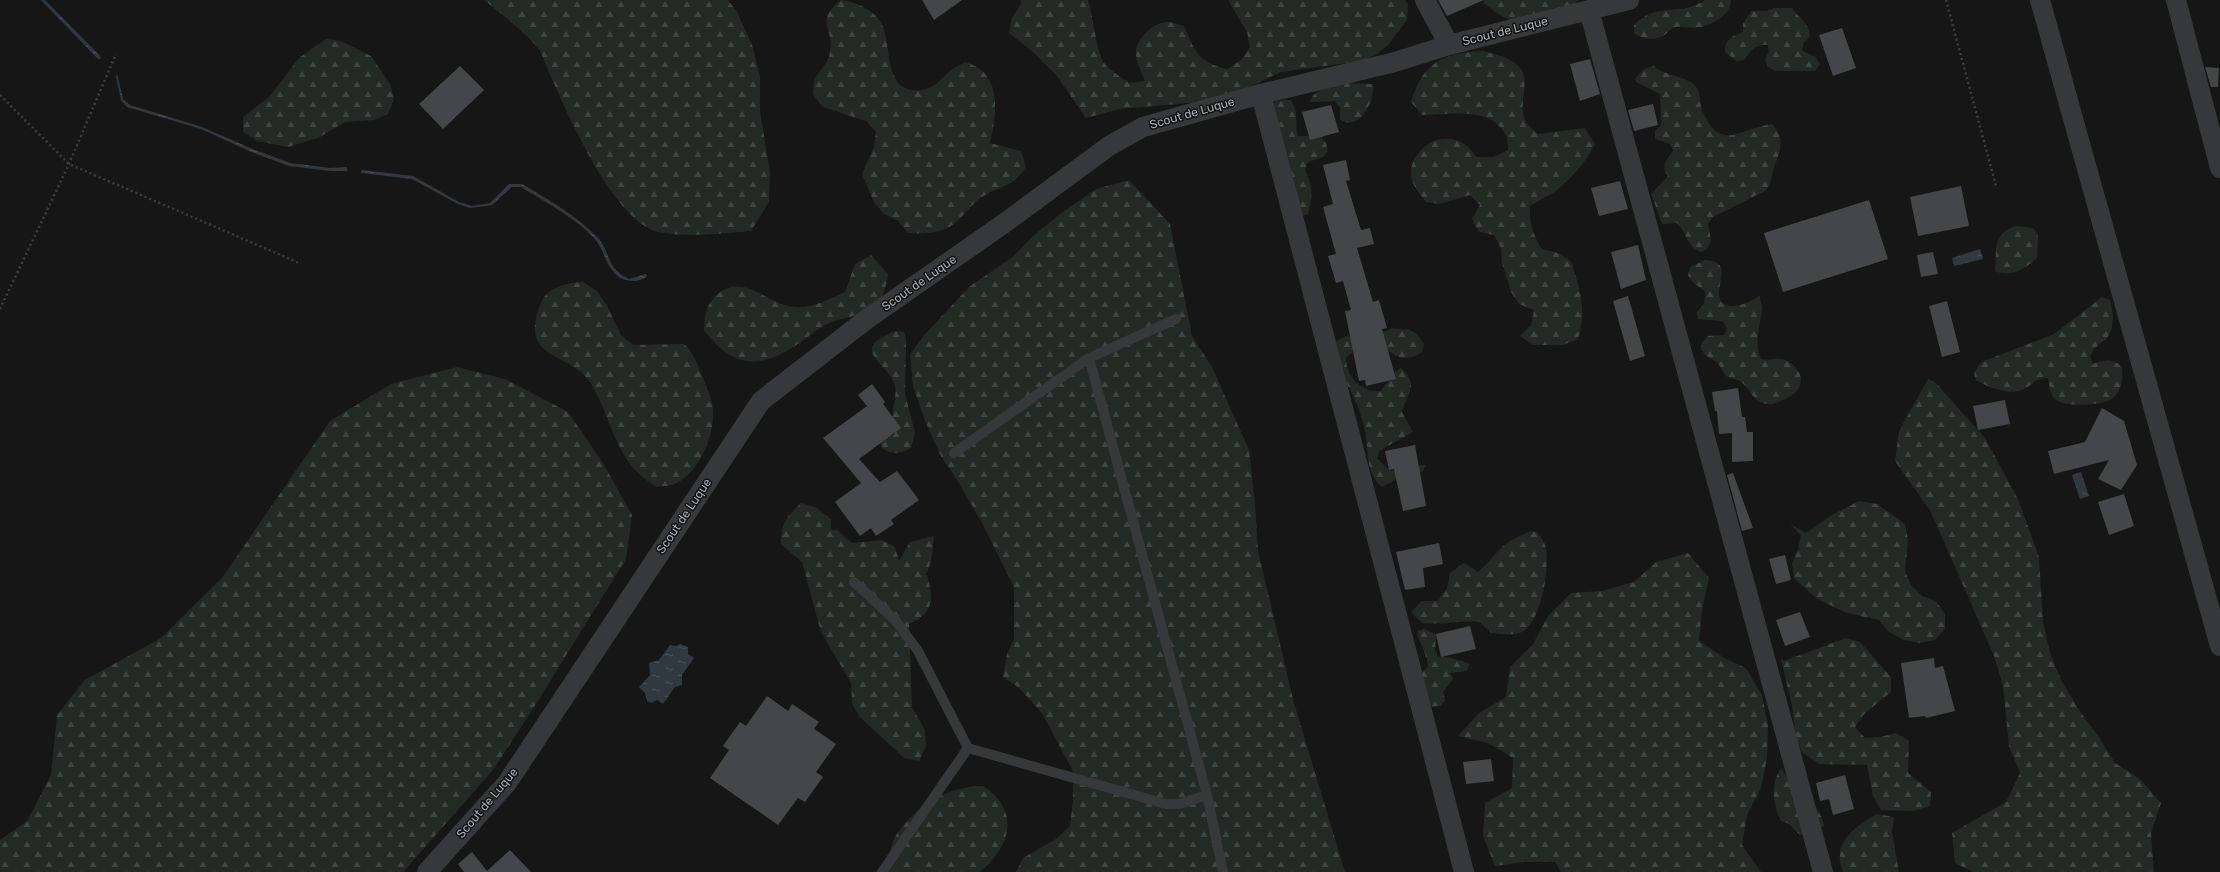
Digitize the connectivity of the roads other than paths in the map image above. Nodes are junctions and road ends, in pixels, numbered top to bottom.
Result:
1 (1425, 0) edge
2 (1629, 0) edge
3 (2040, 0) edge
4 (2176, 0) edge
5 (1589, 10) junction
6 (1449, 45) junction
7 (1261, 94) junction
8 (2220, 168) edge
9 (1176, 319) dead end
10 (1089, 358) junction
11 (954, 453) dead end
12 (854, 582) dead end
13 (2220, 646) edge
14 (968, 748) junction
15 (1207, 795) junction
16 (427, 872) edge
17 (882, 872) edge
18 (1223, 872) edge
19 (1464, 872) edge
20 (1824, 872) edge

1 - 6 street
2 - 5 street, Scout de Luque
3 - 13 street
4 - 8 street
5 - 6 street, Scout de Luque
5 - 20 street
6 - 7 street, Scout de Luque
7 - 16 street, Scout de Luque
7 - 19 street
9 - 10 lane
10 - 11 lane
10 - 15 lane
12 - 14 lane
14 - 15 lane
14 - 17 lane
15 - 18 lane

